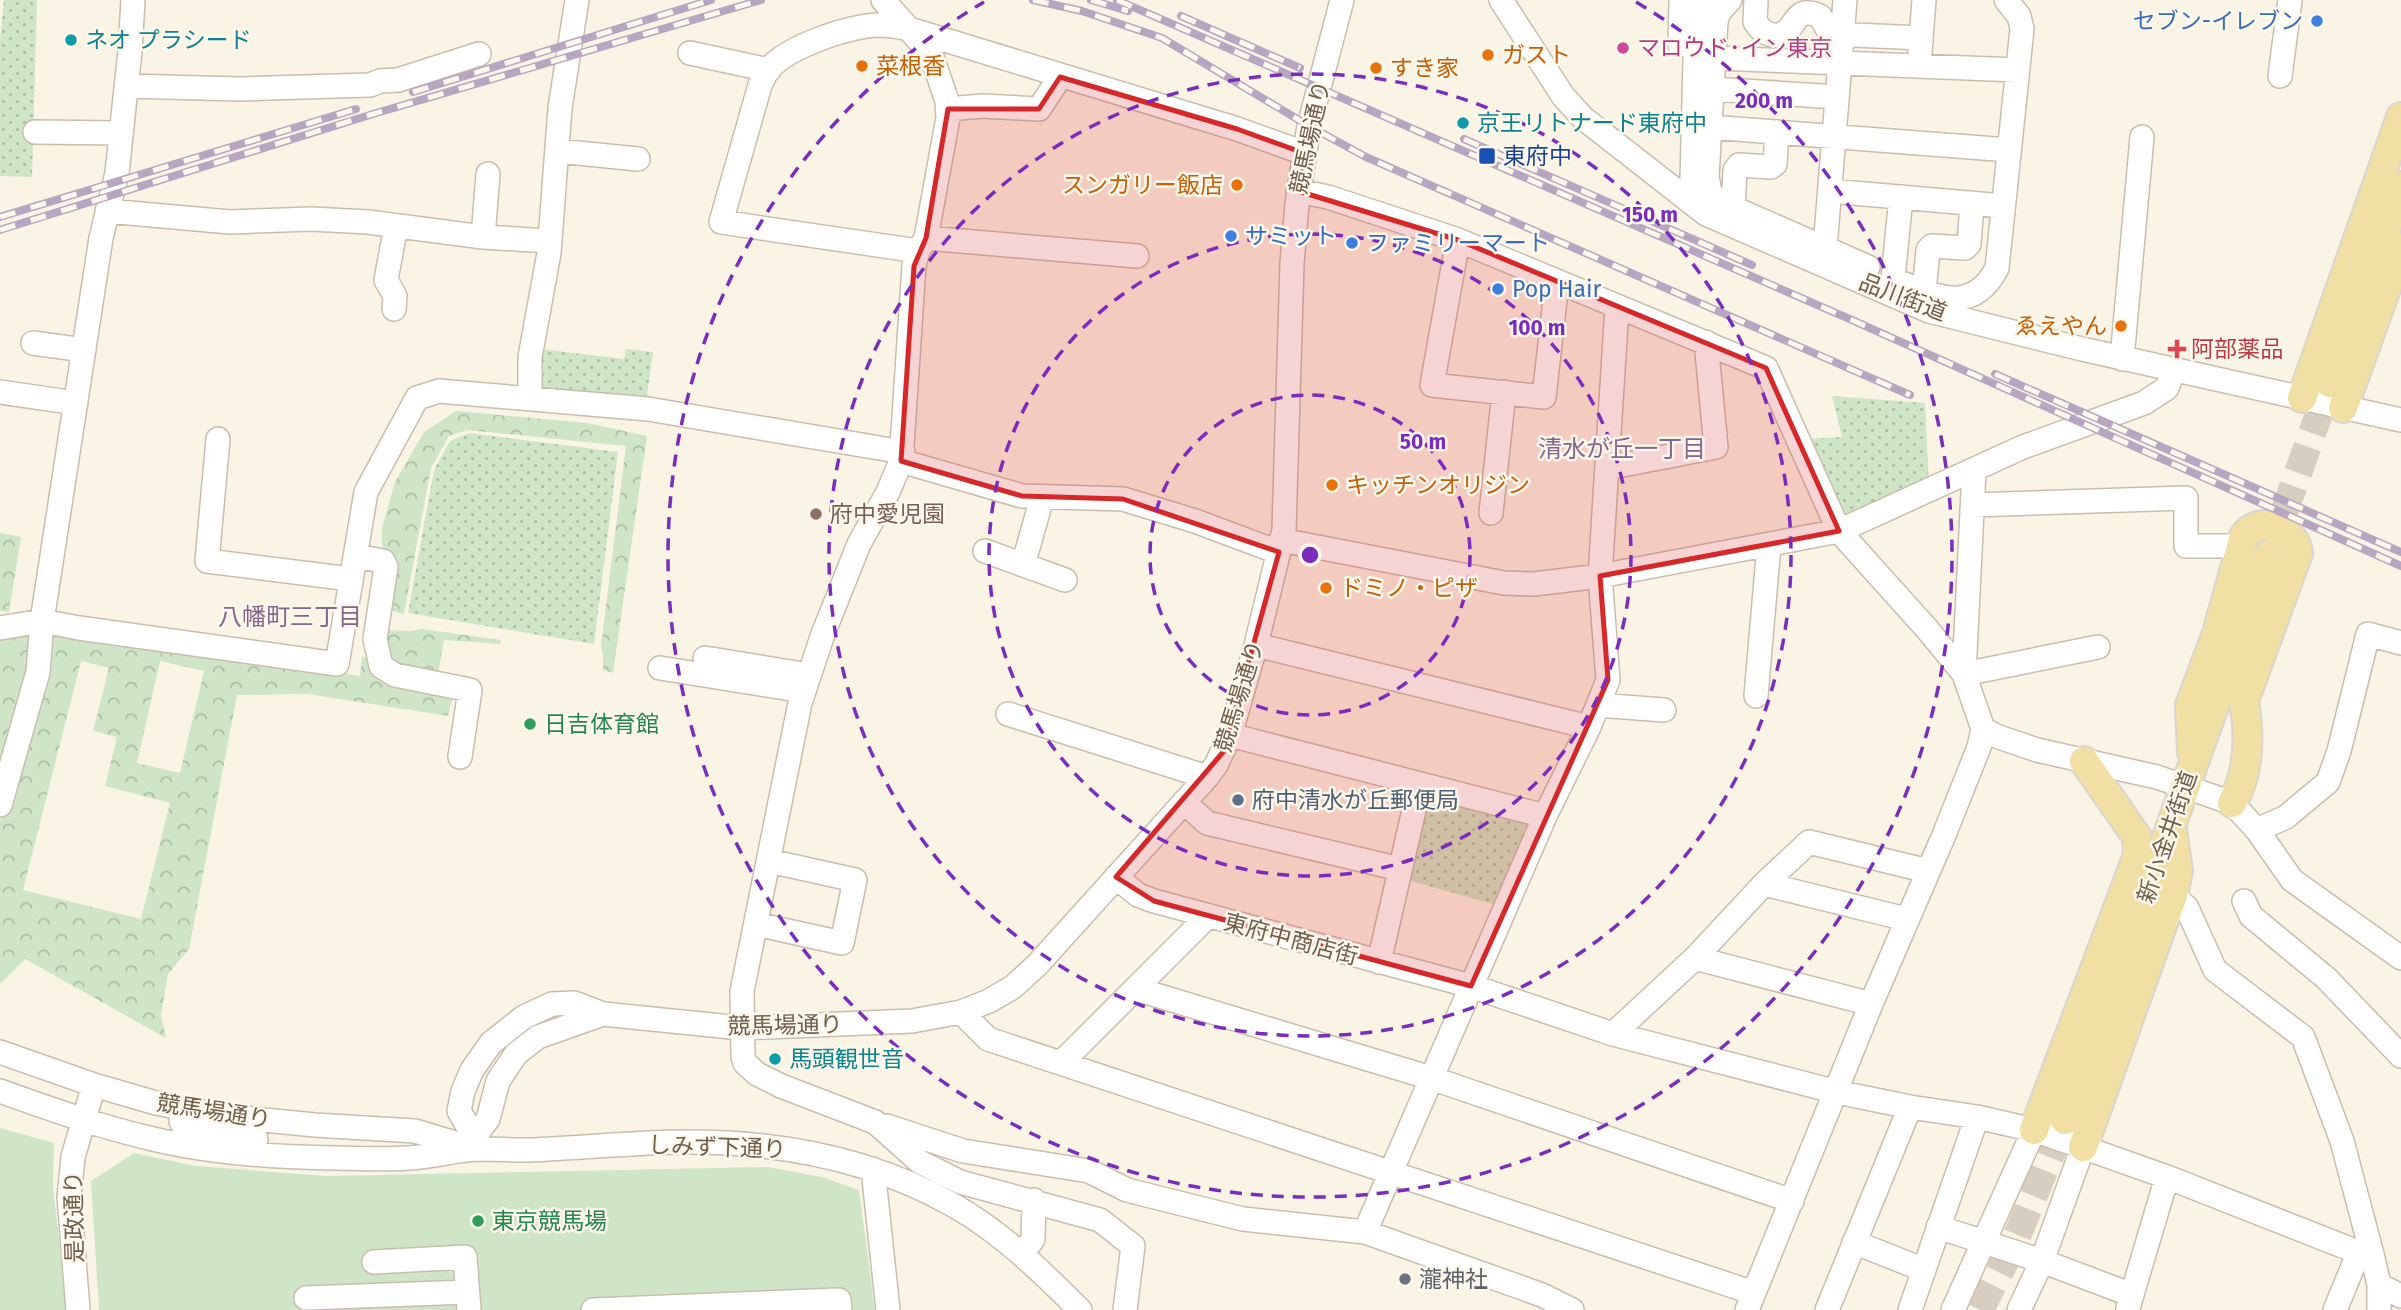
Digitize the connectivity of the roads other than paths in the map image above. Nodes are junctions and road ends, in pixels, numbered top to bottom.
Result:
1 (133, 0) edge
2 (577, 0) edge
3 (883, 0) edge
4 (1342, 0) edge
5 (1501, 0) edge
6 (1730, 0) edge
7 (1756, 0) edge
8 (1845, 0) edge
9 (1924, 0) edge
10 (2006, 0) edge
11 (2290, 0) edge
12 (1691, 3) edge
13 (906, 28) junction
14 (1843, 36) junction
15 (1921, 38) junction
16 (690, 53) dead end
17 (479, 54) dead end
18 (1714, 58) junction
19 (1840, 63) junction
20 (1920, 66) junction
21 (769, 70) junction
22 (2017, 70) junction
23 (2280, 76) dead end
24 (1060, 77) junction
25 (126, 86) junction
26 (1712, 95) junction
27 (1837, 103) junction
28 (948, 109) junction
29 (2401, 117) edge
30 (1710, 127) junction
31 (35, 132) dead end
32 (1777, 132) junction
33 (121, 133) junction
34 (1834, 136) junction
35 (2142, 137) dead end
36 (2009, 150) junction
37 (557, 151) junction
38 (1304, 153) junction
39 (638, 159) dead end
40 (1685, 159) junction
41 (488, 174) dead end
42 (2401, 186) edge
43 (1298, 191) junction
44 (1677, 191) junction
45 (1829, 191) junction
46 (1901, 197) junction
47 (1972, 204) junction
48 (1728, 205) junction
49 (2003, 206) junction
50 (107, 211) junction
51 (396, 226) junction
52 (483, 237) junction
53 (1458, 240) junction
54 (550, 241) junction
55 (922, 245) junction
56 (1825, 248) junction
57 (1137, 256) dead end
58 (2398, 263) edge
59 (1893, 278) junction
60 (1557, 282) junction
61 (1924, 292) junction
62 (1617, 307) junction
63 (394, 309) dead end
64 (1706, 342) junction
65 (33, 343) dead end
66 (84, 350) junction
67 (2122, 359) junction
68 (2174, 370) junction
69 (2330, 383) tunnel mouth
70 (1504, 392) junction
71 (0, 393) edge
72 (530, 398) junction
73 (2302, 398) junction
74 (76, 403) junction
75 (2343, 408) junction
76 (2401, 420) edge
77 (218, 439) dead end
78 (902, 456) junction
79 (1607, 468) junction
80 (1974, 471) junction
81 (1042, 498) junction
82 (1973, 505) junction
83 (1491, 513) dead end
84 (1839, 531) junction
85 (1769, 545) junction
86 (1280, 546) junction
87 (2241, 546) junction
88 (985, 551) dead end
89 (2269, 554) tunnel mouth
90 (356, 556) junction
91 (1023, 565) junction
92 (1600, 576) junction
93 (350, 579) junction
94 (1065, 580) dead end
95 (42, 621) junction
96 (0, 628) edge
97 (2401, 643) edge
98 (1256, 645) junction
99 (2098, 647) dead end
100 (705, 658) dead end
101 (660, 668) dead end
102 (1964, 674) junction
103 (806, 683) junction
104 (1756, 696) dead end
105 (1598, 705) junction
106 (1664, 710) dead end
107 (1008, 714) dead end
108 (1589, 727) junction
109 (1983, 729) junction
110 (1230, 735) junction
111 (460, 758) dead end
112 (2084, 761) junction
113 (2189, 776) junction
114 (1207, 777) junction
115 (1420, 784) junction
116 (1184, 802) junction
117 (2232, 803) junction
118 (0, 805) edge
119 (1545, 816) junction
120 (2172, 827) junction
121 (2257, 830) junction
122 (769, 861) junction
123 (1400, 869) junction
124 (1928, 871) junction
125 (1116, 877) junction
126 (1764, 884) junction
127 (2173, 895) junction
128 (2244, 901) dead end
129 (1207, 917) junction
130 (1906, 919) junction
131 (756, 924) junction
132 (1695, 958) junction
133 (2401, 958) edge
134 (1379, 962) junction
135 (1471, 986) junction
136 (1136, 989) junction
137 (1871, 1004) junction
138 (961, 1012) junction
139 (741, 1028) junction
140 (1613, 1034) junction
141 (0, 1052) edge
142 (2401, 1056) edge
143 (1062, 1062) junction
144 (1432, 1078) junction
145 (94, 1085) junction
146 (0, 1091) edge
147 (1837, 1092) junction
148 (1910, 1107) junction
149 (191, 1110) junction
150 (1977, 1117) junction
151 (84, 1120) junction
152 (2065, 1120) tunnel mouth
153 (875, 1122) junction
154 (2034, 1130) junction
155 (474, 1143) junction
156 (2083, 1147) junction
157 (334, 1158) junction
158 (873, 1169) junction
159 (1391, 1171) junction
160 (2167, 1177) junction
161 (1034, 1200) junction
162 (1792, 1201) junction
163 (1938, 1227) junction
164 (1365, 1233) junction
165 (1854, 1242) junction
166 (1985, 1243) junction
167 (1021, 1254) junction
168 (2366, 1255) junction
169 (2042, 1261) junction
170 (374, 1262) dead end
171 (1924, 1270) junction
172 (2379, 1285) junction
173 (306, 1291) dead end
174 (467, 1293) edge
175 (2401, 1296) edge
176 (1751, 1301) edge
177 (2129, 1303) edge
178 (669, 1308) edge
179 (78, 1310) edge
180 (593, 1310) edge
181 (839, 1310) edge
182 (888, 1310) edge
183 (1080, 1310) edge
184 (1125, 1310) edge
185 (1572, 1310) edge
186 (1827, 1310) edge
187 (1910, 1310) edge
188 (1953, 1310) edge
189 (2019, 1310) edge
190 (2335, 1310) edge
191 (2379, 1310) edge

1 - 25 street
2 - 37 street
3 - 13 street
4 - 38 street, 競馬場通り
5 - 44 street, 品川街道
6 - 18 street
7 - 14 street
8 - 14 street
9 - 15 street
10 - 22 street
11 - 23 street
12 - 40 street
13 - 21 street
13 - 24 street
13 - 28 street
14 - 15 street
14 - 19 street
15 - 20 street
16 - 21 street
17 - 25 street
18 - 19 street
18 - 26 street
19 - 20 street
19 - 27 street
20 - 22 street
21 - 55 street
22 - 36 street
24 - 28 street
24 - 38 street
25 - 33 street
26 - 27 street
26 - 27 street
26 - 30 street
27 - 34 street
28 - 55 street
29 - 73 main road
30 - 32 street
30 - 48 street
31 - 33 street
32 - 34 street
32 - 48 street
33 - 50 street
34 - 36 street
34 - 45 street
35 - 67 street
36 - 49 street
37 - 39 street
37 - 54 street
38 - 43 street, 競馬場通り
40 - 44 street
40 - 48 street
41 - 52 street
42 - 69 main road
43 - 53 street
43 - 86 street, 競馬場通り
44 - 67 street, 品川街道
45 - 46 street
45 - 56 street
46 - 47 street
46 - 59 street
47 - 49 street
47 - 61 street
48 - 56 street
49 - 61 street
50 - 51 street
50 - 66 street
51 - 52 street
51 - 63 street
52 - 54 street
53 - 60 street
53 - 70 street
54 - 72 street
55 - 57 street
55 - 78 street
56 - 59 street
58 - 75 main road
59 - 61 street
60 - 62 street
60 - 70 street
62 - 64 street
62 - 79 street
64 - 79 street
64 - 84 street
65 - 66 street
66 - 74 street
67 - 68 street, 品川街道
68 - 73 street, 品川街道
68 - 80 street
70 - 83 street
71 - 74 street
72 - 78 street
72 - 90 street
73 - 75 street, 品川街道
74 - 95 street
75 - 76 street, 品川街道
77 - 93 street
78 - 81 street
78 - 103 street
79 - 92 street
80 - 82 street
80 - 84 street
81 - 86 street
81 - 91 street
82 - 87 street
82 - 102 street
84 - 85 street
84 - 102 street
85 - 92 street
85 - 104 street
86 - 92 street
86 - 98 street, 競馬場通り
87 - 113 main road
87 - 117 main road
88 - 91 street
89 - 113 main road, 新小金井街道
90 - 93 street
90 - 111 street
91 - 94 street
92 - 105 street
93 - 95 street
95 - 96 street
95 - 118 street
97 - 121 street
98 - 108 street
98 - 110 street, 競馬場通り
99 - 102 street
100 - 103 street
101 - 103 street
102 - 109 street
103 - 122 street
105 - 106 street
105 - 108 street
107 - 114 street
108 - 119 street
109 - 112 street
109 - 124 street
110 - 114 street, 競馬場通り
110 - 115 street
112 - 113 street
112 - 154 main road
113 - 117 street
113 - 120 main road, 新小金井街道
114 - 116 street, 競馬場通り
115 - 119 street
115 - 123 street
116 - 123 street
116 - 125 street, 競馬場通り
117 - 121 street
119 - 135 street
120 - 127 main road
120 - 152 main road, 新小金井街道
121 - 133 street
122 - 131 street
122 - 131 street
123 - 134 street
124 - 126 street
124 - 130 street
125 - 129 street, 東府中商店街
125 - 138 street, 競馬場通り
126 - 130 street
126 - 132 street
127 - 156 main road
127 - 168 street
128 - 142 street
129 - 134 street, 東府中商店街
129 - 136 street
130 - 137 street
131 - 139 street
132 - 137 street
132 - 140 street
134 - 135 street, 東府中商店街
135 - 140 street, 東府中商店街
135 - 144 street
136 - 143 street
136 - 144 street
137 - 147 street
138 - 139 street, 競馬場通り
138 - 143 street
139 - 153 street
139 - 155 street, 競馬場通り
140 - 147 street, 東府中商店街
141 - 145 street, 競馬場通り
143 - 159 street
144 - 159 street
144 - 162 street
145 - 149 street, 競馬場通り
145 - 151 street, 是政通り
146 - 151 street, 競馬場通り
147 - 148 street, 東府中商店街
147 - 162 street
148 - 150 street, 東府中商店街
148 - 165 street
149 - 155 street, 競馬場通り
149 - 157 street
150 - 154 street, 東府中商店街
150 - 163 street
151 - 157 street, 競馬場通り
151 - 179 street, 是政通り
153 - 161 street
153 - 164 street
154 - 156 street, 東府中商店街
154 - 166 street
155 - 157 street, 競馬場通り
155 - 158 street, しみず下通り
156 - 160 street, 東府中商店街
156 - 169 street
158 - 167 street, しみず下通り
158 - 182 street
159 - 164 street
159 - 176 street
160 - 168 street, 東府中商店街
160 - 177 street
161 - 167 street
161 - 184 street
162 - 176 street
163 - 166 street
163 - 171 street
164 - 185 street
165 - 171 street
165 - 186 street
166 - 169 street
166 - 188 street
167 - 183 street, しみず下通り
168 - 172 street
168 - 190 street
169 - 177 street
169 - 189 street
170 - 174 street
171 - 187 street
172 - 175 street
172 - 191 street
173 - 174 street
178 - 180 street
178 - 181 street

